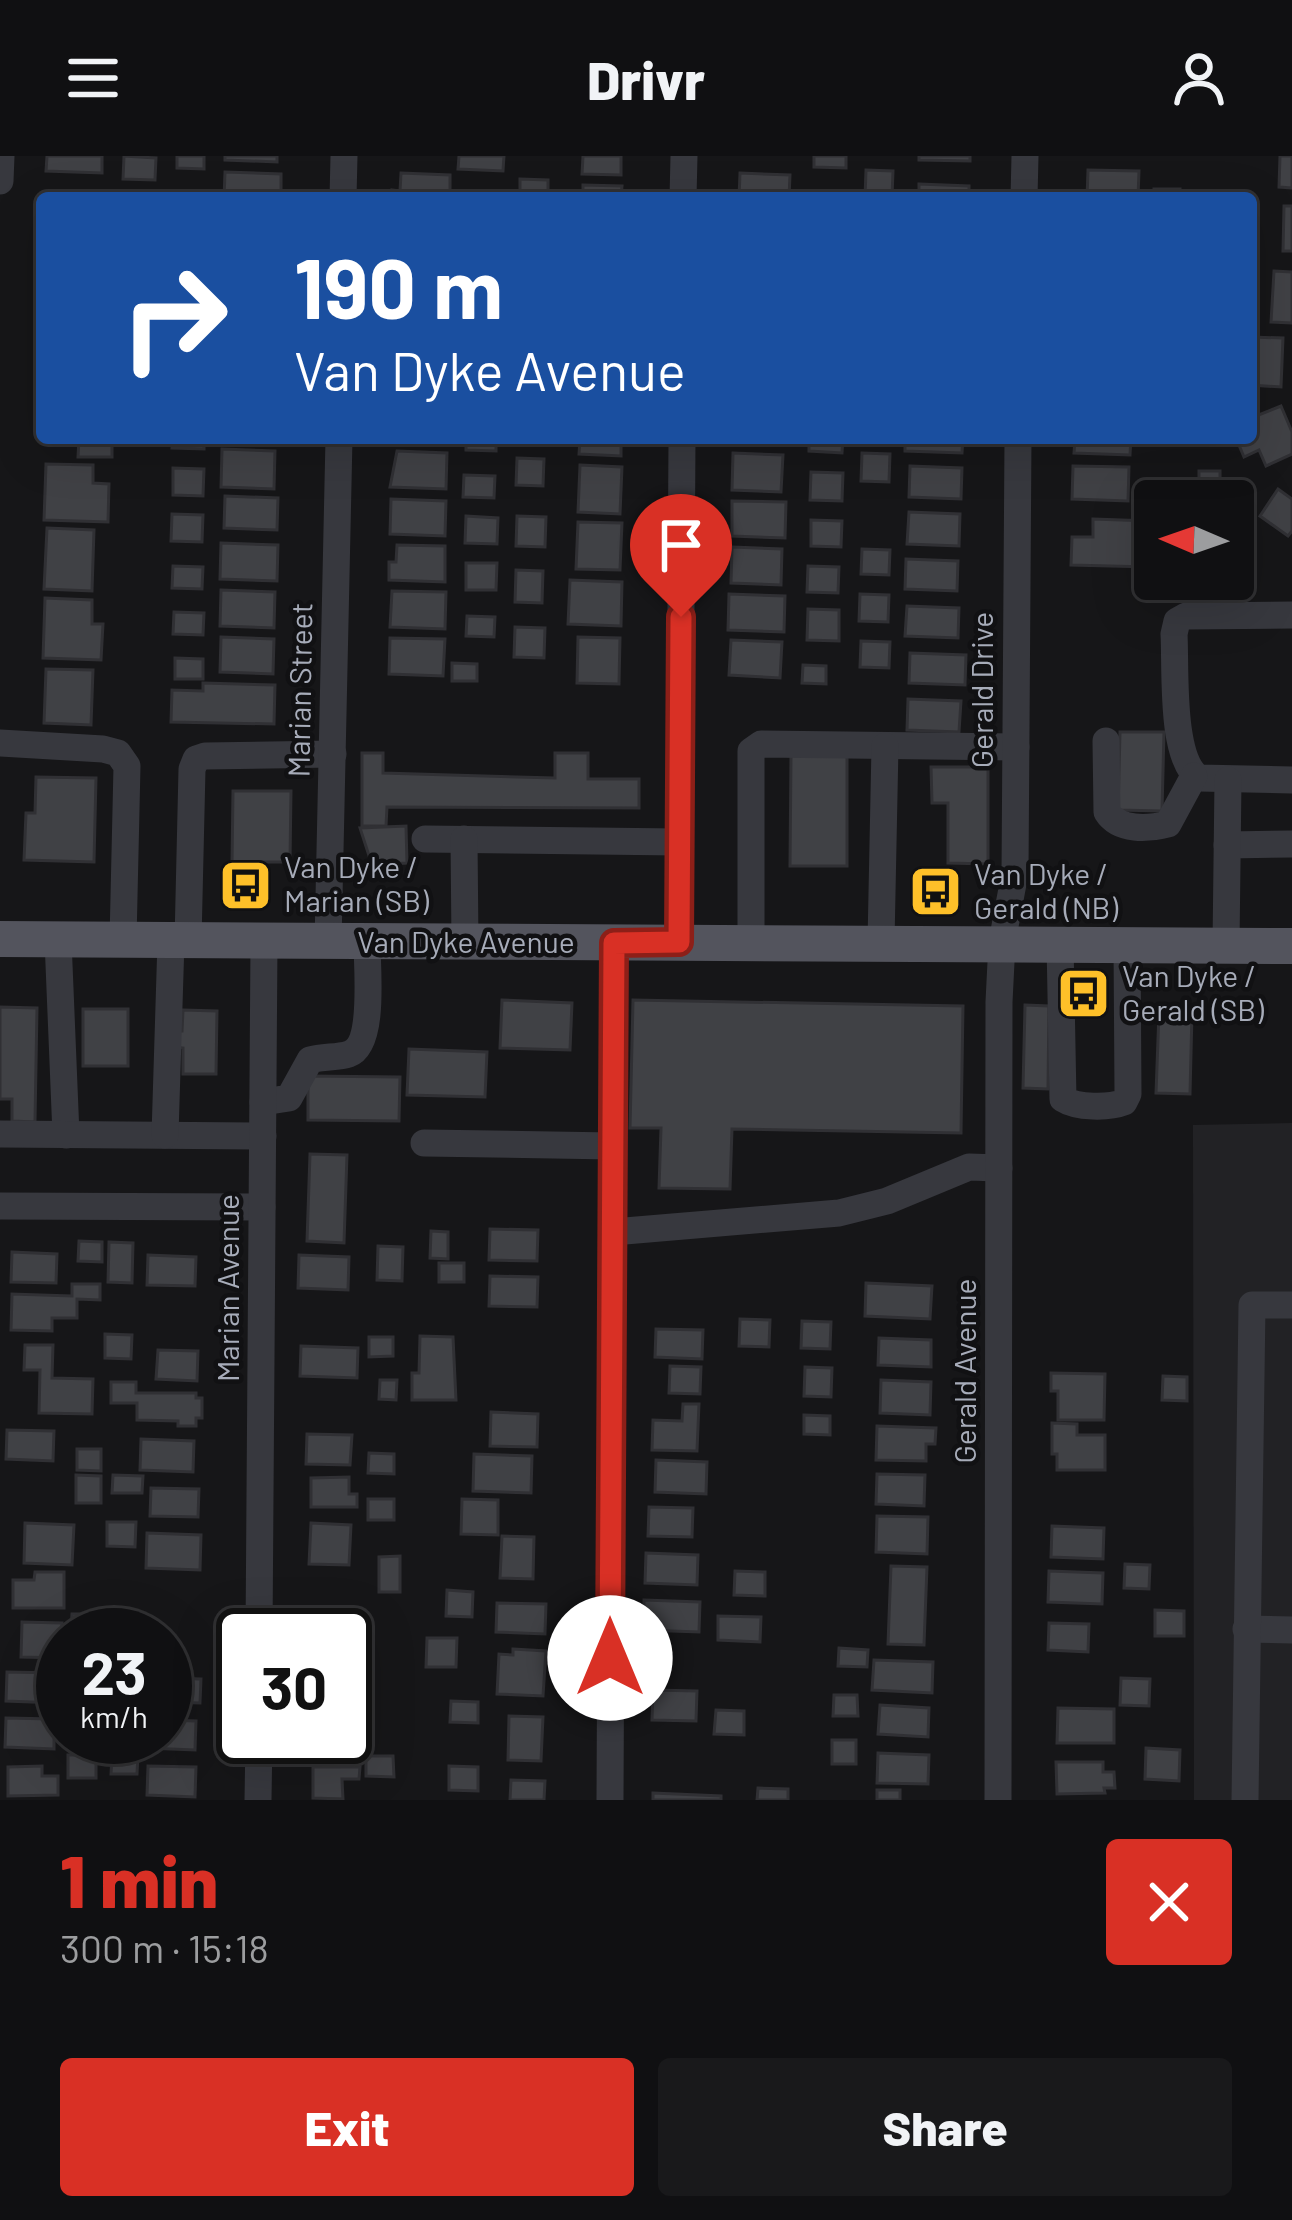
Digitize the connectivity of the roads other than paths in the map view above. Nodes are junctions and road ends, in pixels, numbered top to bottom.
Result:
1 (1, 156) edge
2 (344, 156) edge
3 (683, 156) edge
4 (1025, 156) edge
5 (0, 182) edge
6 (343, 192) edge
7 (683, 192) edge
8 (1024, 192) edge
9 (339, 444) edge
10 (682, 444) edge
11 (1018, 444) edge
12 (1292, 615) edge
13 (1106, 741) dead end
14 (0, 743) edge
15 (885, 746) junction
16 (1016, 747) junction
17 (333, 754) junction
18 (1194, 776) junction
19 (1228, 780) junction
20 (1292, 780) edge
21 (425, 839) dead end
22 (464, 839) junction
23 (679, 842) junction
24 (1292, 844) edge
25 (1227, 845) junction
26 (0, 939) edge
27 (58, 940) junction
28 (123, 940) junction
29 (179, 941) junction
30 (264, 942) junction
31 (679, 942) junction
32 (751, 942) junction
33 (881, 942) junction
34 (1002, 942) junction
35 (328, 943) junction
36 (614, 943) junction
37 (1060, 943) junction
38 (367, 944) junction
39 (465, 944) junction
40 (1127, 944) junction
41 (1226, 945) junction
42 (1292, 946) edge
43 (263, 1102) junction
44 (0, 1134) edge
45 (66, 1135) junction
46 (165, 1136) junction
47 (263, 1136) junction
48 (424, 1143) dead end
49 (613, 1146) junction
50 (999, 1168) junction
51 (0, 1206) edge
52 (262, 1207) junction
53 (613, 1232) junction
54 (1292, 1306) edge
55 (259, 1608) edge
56 (1246, 1629) junction
57 (1292, 1630) edge
58 (259, 1764) edge
59 (258, 1800) edge
60 (610, 1800) edge
61 (998, 1800) edge
62 (1245, 1800) edge

1 - 5 street
2 - 6 street
3 - 7 street
4 - 8 street
9 - 17 street, Marian Street
10 - 23 street
11 - 16 street, Gerald Drive
12 - 18 street
13 - 18 street
14 - 28 street
15 - 16 street
15 - 32 street
15 - 33 street
16 - 34 street, Gerald Drive
17 - 29 street
17 - 35 street, Marian Street
18 - 19 street
19 - 20 street
19 - 25 street
21 - 22 street
22 - 23 street
22 - 39 street
23 - 31 street
24 - 25 street
25 - 41 street
26 - 27 main road, Van Dyke Avenue
27 - 28 main road, Van Dyke Avenue
27 - 45 street
28 - 29 main road, Van Dyke Avenue
29 - 30 main road, Van Dyke Avenue
29 - 46 street
30 - 35 main road, Van Dyke Avenue
30 - 43 street, Marian Avenue
31 - 32 main road, Van Dyke Avenue
31 - 36 main road, Van Dyke Avenue
32 - 33 main road, Van Dyke Avenue
33 - 34 main road, Van Dyke Avenue
34 - 37 main road, Van Dyke Avenue
34 - 50 street, Gerald Avenue
35 - 38 main road, Van Dyke Avenue
36 - 39 main road, Van Dyke Avenue
36 - 49 street
37 - 40 main road, Van Dyke Avenue
37 - 40 street
38 - 39 main road, Van Dyke Avenue
38 - 43 street
40 - 41 main road, Van Dyke Avenue
41 - 42 main road, Van Dyke Avenue
43 - 47 street, Marian Avenue
44 - 45 street
45 - 46 street
46 - 47 street
47 - 52 street, Marian Avenue
48 - 49 street
49 - 53 street
50 - 53 street
50 - 61 street, Gerald Avenue
51 - 52 street
52 - 55 street, Marian Avenue
53 - 60 street
54 - 56 street
56 - 57 street
56 - 62 street
58 - 59 street

